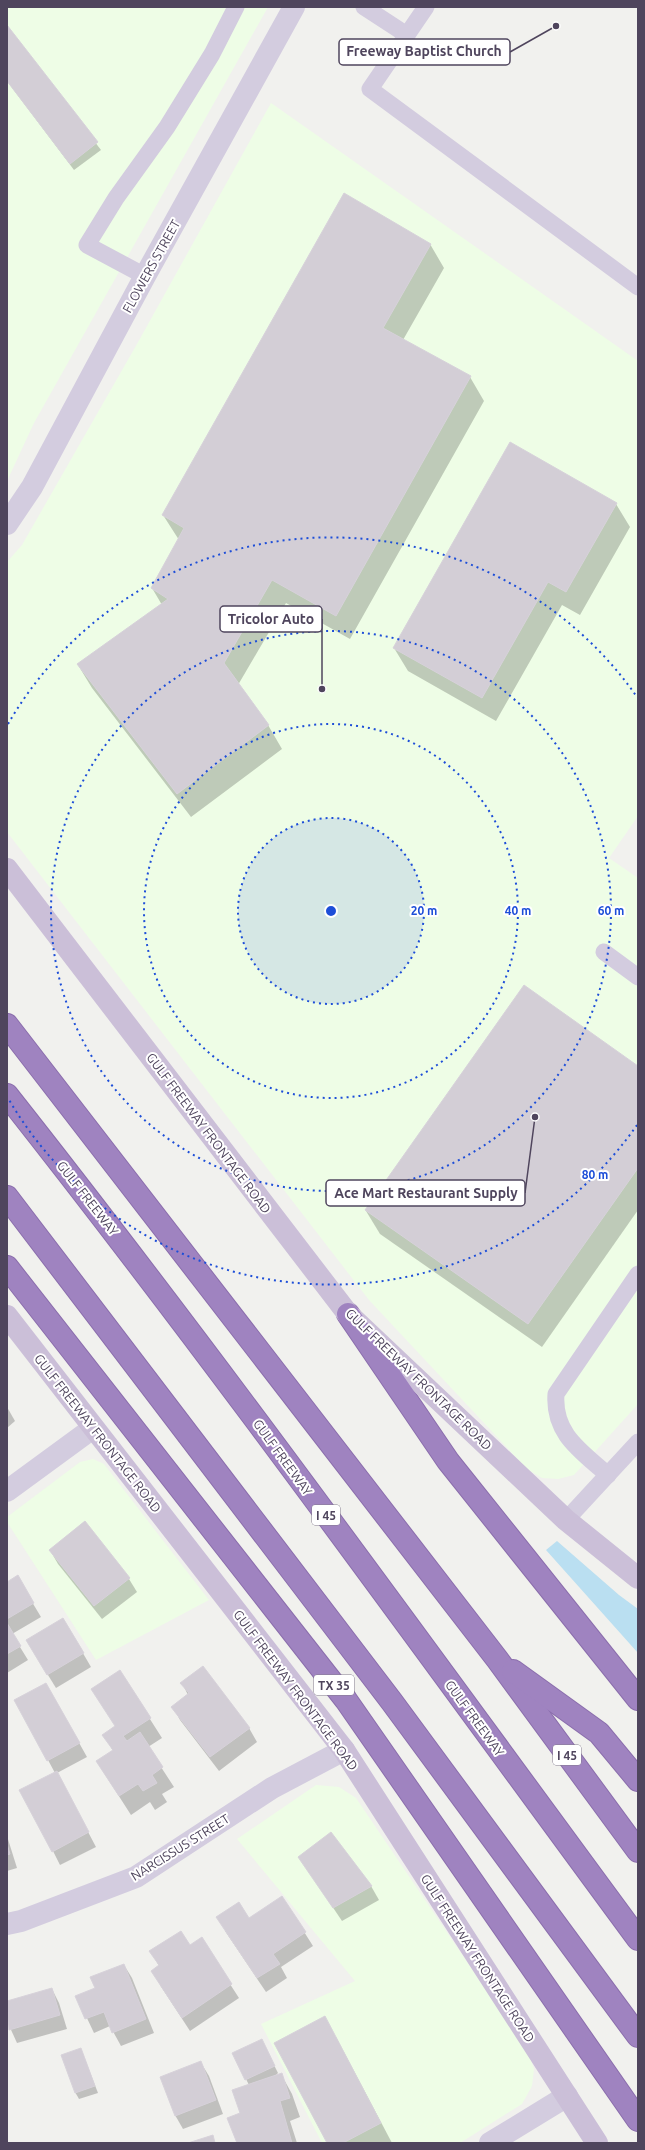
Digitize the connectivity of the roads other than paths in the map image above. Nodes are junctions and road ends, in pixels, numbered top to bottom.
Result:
1 (236, 7) edge
2 (294, 7) edge
3 (364, 7) edge
4 (426, 7) edge
5 (407, 35) junction
6 (145, 276) junction
7 (638, 287) edge
8 (7, 524) edge
9 (7, 869) edge
10 (604, 952) dead end
11 (638, 977) edge
12 (7, 1025) edge
13 (7, 1095) edge
14 (7, 1197) edge
15 (7, 1267) edge
16 (638, 1274) edge
17 (348, 1314) junction
18 (7, 1316) edge
19 (93, 1428) junction
20 (636, 1450) edge
21 (608, 1475) junction
22 (7, 1492) edge
23 (566, 1520) junction
24 (638, 1578) edge
25 (497, 1659) junction
26 (634, 1695) edge
27 (344, 1750) junction
28 (638, 1780) edge
29 (638, 1851) edge
30 (7, 1924) edge
31 (638, 1940) edge
32 (638, 2036) edge
33 (567, 2096) junction
34 (638, 2120) edge
35 (490, 2143) edge
36 (597, 2143) edge

1 - 6 lane
2 - 6 street, FLOWERS STREET
3 - 5 lane
4 - 5 lane
5 - 7 lane
6 - 8 street, FLOWERS STREET
9 - 17 main road, GULF FREEWAY FRONTAGE ROAD
10 - 11 lane
12 - 25 highway, I 45
13 - 31 highway, GULF FREEWAY / I 45
14 - 32 highway
15 - 34 highway, TX 35
16 - 21 lane
17 - 23 main road, GULF FREEWAY FRONTAGE ROAD
17 - 26 highway
18 - 19 main road, GULF FREEWAY FRONTAGE ROAD
19 - 22 street
19 - 27 main road, GULF FREEWAY FRONTAGE ROAD
20 - 21 lane
21 - 23 lane
23 - 24 main road, GULF FREEWAY FRONTAGE ROAD
25 - 28 highway
25 - 29 highway, I 45
27 - 30 street, NARCISSUS STREET
27 - 33 main road, GULF FREEWAY FRONTAGE ROAD
33 - 35 street
33 - 36 main road, GULF FREEWAY FRONTAGE ROAD

